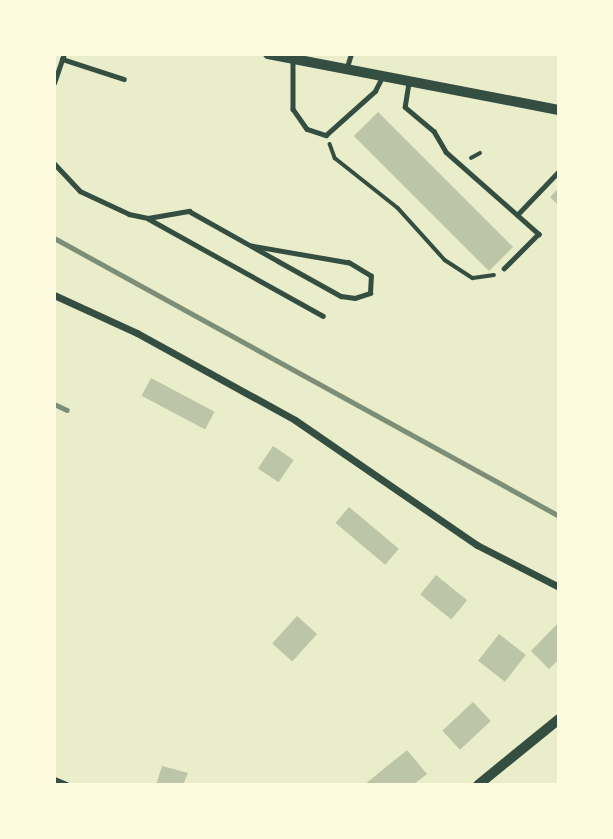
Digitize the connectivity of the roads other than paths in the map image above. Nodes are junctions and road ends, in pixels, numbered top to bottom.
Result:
1 (351, 54) edge
2 (271, 55) edge
3 (63, 57) edge
4 (293, 59) junction
5 (346, 69) junction
6 (382, 77) junction
7 (124, 79) dead end
8 (409, 82) junction
9 (54, 83) edge
10 (559, 110) edge
11 (54, 163) edge
12 (559, 170) edge
13 (517, 215) junction
14 (148, 218) junction
15 (251, 246) junction
16 (505, 269) road end
17 (54, 295) edge
18 (323, 316) dead end
19 (559, 587) edge
20 (559, 719) edge
21 (54, 780) edge
22 (66, 785) edge
23 (478, 785) edge

1 - 5 lane
2 - 4 street
3 - 7 lane
3 - 9 lane
4 - 5 street
4 - 6 lane
5 - 6 street
6 - 8 street
8 - 10 street
8 - 13 lane
11 - 14 lane
12 - 13 lane
13 - 16 lane
14 - 15 lane
14 - 18 lane
15 - 15 lane
17 - 19 street
20 - 23 street
21 - 22 street

